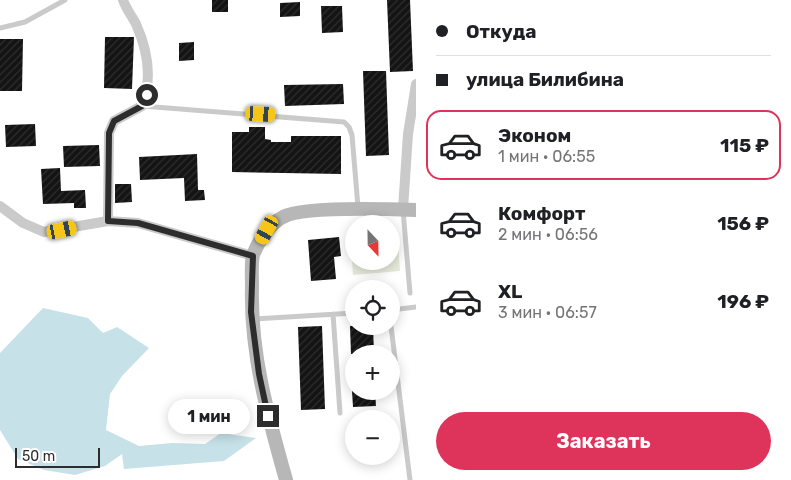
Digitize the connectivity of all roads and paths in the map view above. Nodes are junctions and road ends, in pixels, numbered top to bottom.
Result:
1 (65, 0) edge
2 (123, 0) edge
3 (0, 28) edge
4 (416, 84) edge
5 (142, 106) junction
6 (0, 206) edge
7 (410, 209) edge
8 (358, 210) junction
9 (108, 221) junction
10 (253, 256) junction
11 (410, 293) dead end
12 (416, 307) edge
13 (400, 309) edge
14 (345, 313) edge
15 (333, 314) junction
16 (252, 320) junction
17 (392, 335) edge
18 (340, 413) dead end
19 (286, 480) edge
20 (410, 480) edge

1 - 3 lane
2 - 5 street
4 - 7 street
5 - 8 lane
5 - 9 street
6 - 9 street
7 - 8 main road
7 - 11 lane
8 - 10 main road
9 - 10 street
10 - 16 main road
12 - 13 lane
14 - 15 lane
15 - 16 lane
15 - 18 lane
16 - 19 main road
17 - 20 lane

